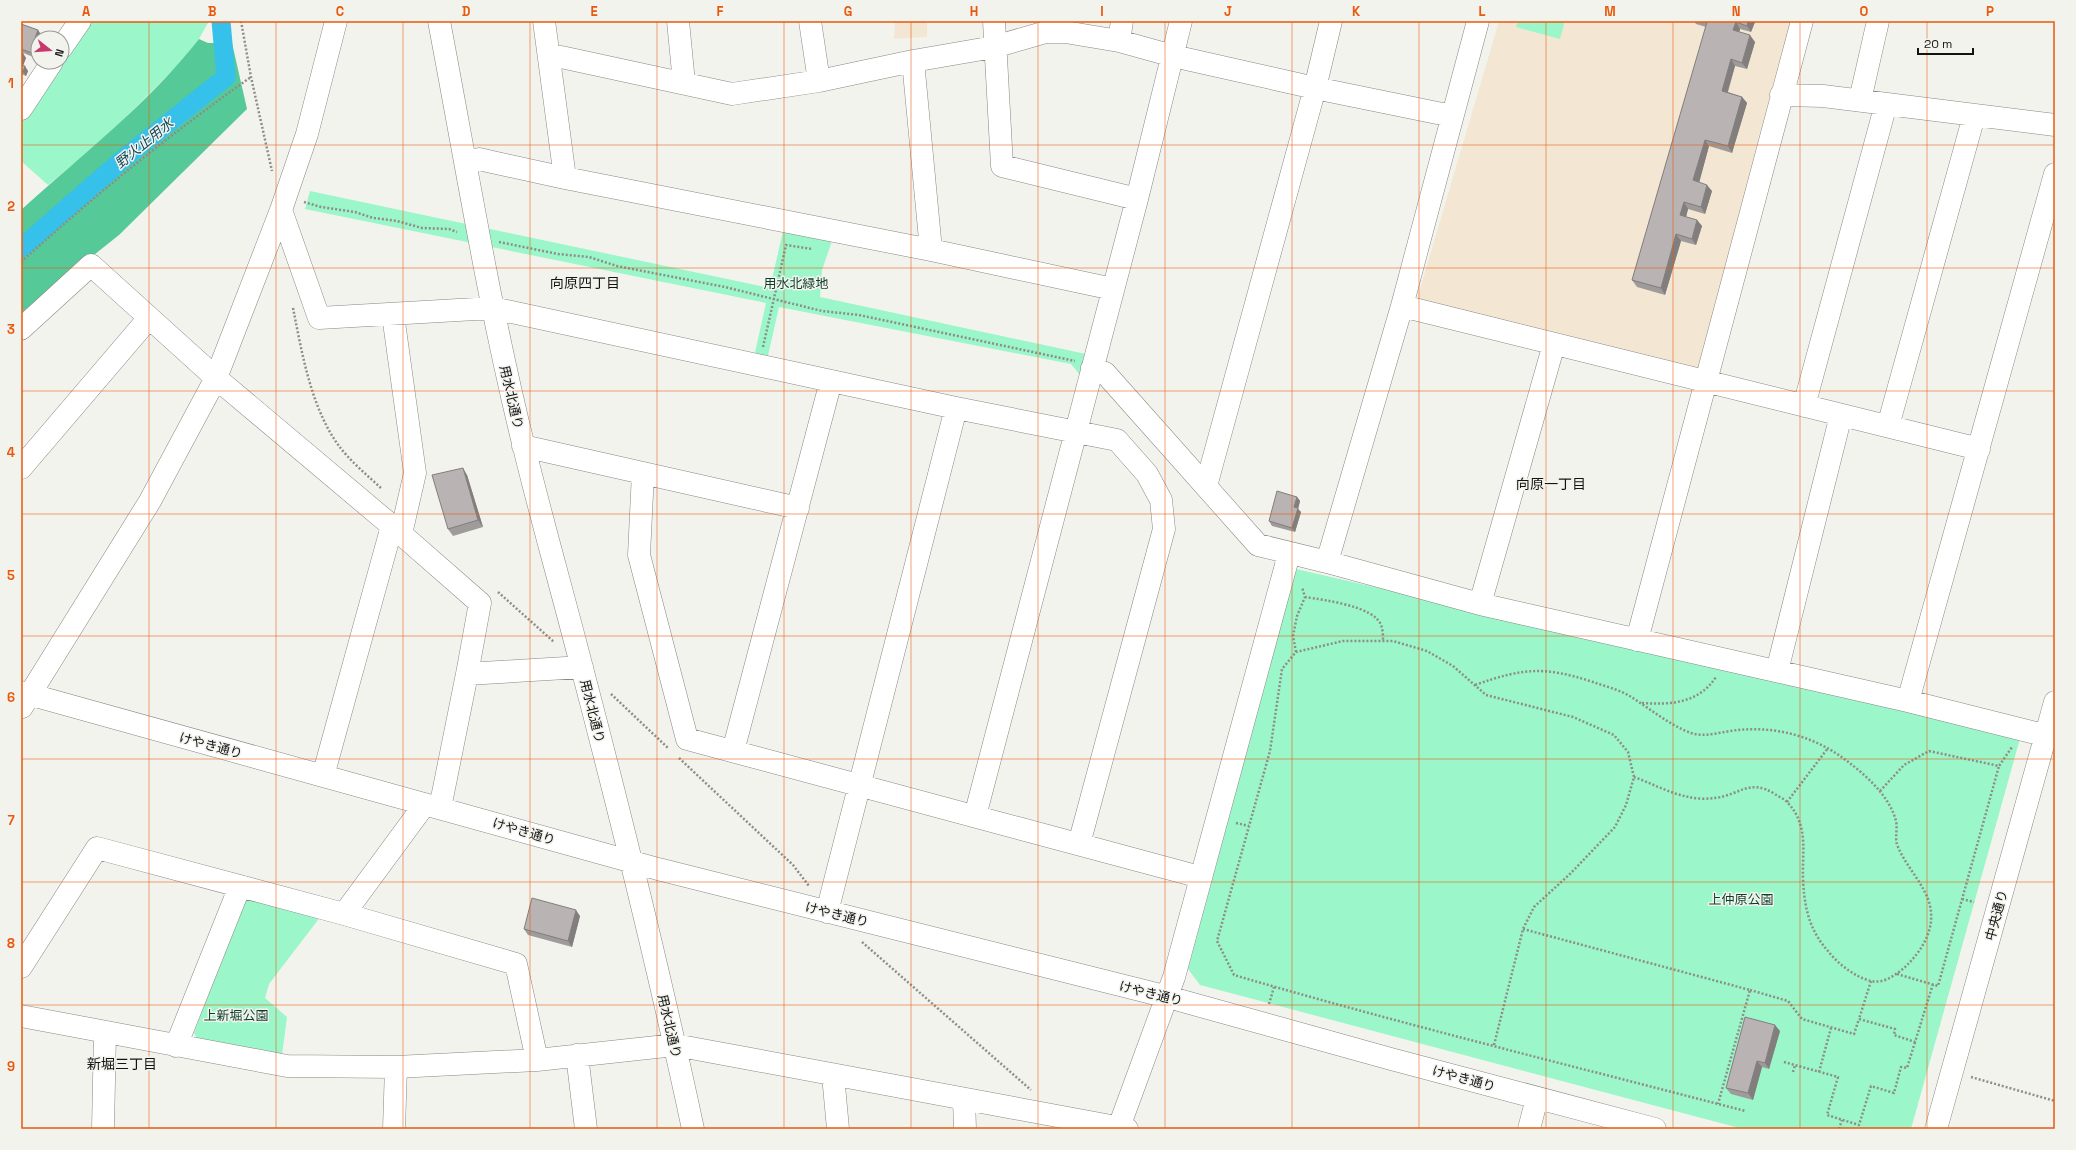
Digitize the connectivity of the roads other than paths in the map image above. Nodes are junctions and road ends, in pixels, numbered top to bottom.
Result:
1 (80, 21) edge
2 (336, 21) edge
3 (439, 21) edge
4 (544, 21) edge
5 (678, 21) edge
6 (810, 21) edge
7 (994, 21) edge
8 (1181, 21) edge
9 (1331, 21) edge
10 (1478, 21) edge
11 (1802, 21) edge
12 (1878, 21) edge
13 (1120, 31) edge
14 (70, 36) edge
15 (994, 47) junction
16 (1173, 56) junction
17 (549, 58) junction
18 (913, 61) junction
19 (47, 70) edge
20 (819, 81) junction
21 (684, 83) junction
22 (1315, 88) junction
23 (1781, 95) junction
24 (1860, 100) junction
25 (1886, 104) junction
26 (21, 109) edge
27 (1452, 116) junction
28 (1974, 116) junction
29 (2055, 125) edge
30 (466, 161) junction
31 (2055, 174) edge
32 (565, 178) junction
33 (1137, 199) junction
34 (283, 203) junction
35 (931, 250) junction
36 (1113, 289) junction
37 (491, 301) junction
38 (1402, 306) junction
39 (393, 315) junction
40 (149, 318) junction
41 (21, 329) edge
42 (1554, 344) junction
43 (1092, 368) junction
44 (216, 378) junction
45 (831, 381) junction
46 (1706, 382) junction
47 (1804, 406) junction
48 (956, 408) junction
49 (1841, 415) junction
50 (1888, 426) junction
51 (1075, 433) junction
52 (523, 446) junction
53 (1979, 449) junction
54 (21, 468) edge
55 (643, 473) junction
56 (1206, 486) junction
57 (798, 508) junction
58 (396, 530) junction
59 (1289, 554) junction
60 (1327, 562) junction
61 (1480, 604) junction
62 (1637, 640) junction
63 (582, 667) junction
64 (1777, 671) junction
65 (467, 674) junction
66 (24, 699) edge
67 (1908, 701) junction
68 (2055, 702) edge
69 (2042, 734) edge
70 (733, 751) junction
71 (323, 776) junction
72 (859, 785) junction
73 (432, 806) junction
74 (975, 816) junction
75 (1079, 844) junction
76 (631, 860) junction
77 (1200, 877) junction
78 (240, 886) junction
79 (827, 912) junction
80 (344, 914) junction
81 (21, 967) edge
82 (1168, 997) junction
83 (21, 1016) edge
84 (105, 1032) junction
85 (675, 1045) junction
86 (176, 1046) junction
87 (577, 1056) junction
88 (536, 1060) junction
89 (396, 1066) junction
90 (833, 1075) junction
91 (1537, 1098) junction
92 (964, 1099) junction
93 (1095, 1127) edge
94 (1123, 1128) edge
95 (103, 1129) edge
96 (394, 1129) edge
97 (586, 1129) edge
98 (693, 1129) edge
99 (838, 1129) edge
100 (965, 1129) edge
101 (1528, 1129) edge
102 (1655, 1129) edge
103 (1936, 1129) edge

1 - 14 street
2 - 34 street
3 - 30 street, 用水北通り
4 - 17 street
5 - 21 street
6 - 20 street
7 - 15 street
8 - 16 street
9 - 22 street
10 - 27 street
11 - 23 street
12 - 24 street
13 - 15 street
13 - 16 street
15 - 18 street
15 - 33 street
16 - 22 street
16 - 33 street
17 - 21 street
17 - 32 street
18 - 20 street
18 - 35 street
19 - 26 street
20 - 21 street
22 - 27 street
22 - 56 street
23 - 24 street
23 - 46 street
24 - 25 street
25 - 28 street
25 - 47 street
27 - 38 street
28 - 29 street
28 - 50 street
30 - 32 street
30 - 37 street, 用水北通り
31 - 53 street
32 - 35 street
33 - 36 street
34 - 39 street
34 - 44 street
35 - 36 street
36 - 43 street
37 - 39 street
37 - 45 street
37 - 52 street, 用水北通り
38 - 42 street
38 - 60 street
39 - 58 street
40 - 41 street
40 - 44 street
40 - 54 street
42 - 46 street
42 - 61 street
43 - 51 street
43 - 56 street
44 - 58 street
44 - 66 street
45 - 48 street
45 - 57 street
46 - 47 street
46 - 62 street
47 - 49 street
48 - 51 street
48 - 72 street
49 - 50 street
49 - 64 street
50 - 53 street
51 - 74 street
51 - 75 street
52 - 55 street
52 - 63 street, 用水北通り
53 - 67 street
55 - 57 street
55 - 70 street
56 - 59 street
57 - 70 street
58 - 65 street
58 - 71 street
59 - 60 street
59 - 77 street
60 - 61 street
61 - 62 street
62 - 64 street
63 - 65 street
63 - 76 street, 用水北通り
64 - 67 street
65 - 73 street
66 - 71 street, けやき通り
67 - 69 street
68 - 69 street, 中央通り
69 - 103 street, 中央通り
70 - 72 street
71 - 73 street, けやき通り
72 - 74 street
72 - 79 street
73 - 76 street, けやき通り
73 - 80 street
74 - 75 street
75 - 77 street
76 - 79 street, けやき通り
76 - 85 street, 用水北通り
77 - 82 street
78 - 80 street
78 - 81 street
78 - 86 street
79 - 82 street, けやき通り
80 - 88 street
82 - 91 street, けやき通り
82 - 94 street
83 - 84 street
84 - 86 street
84 - 95 street
85 - 87 street
85 - 90 street
85 - 98 street, 用水北通り
86 - 89 street
87 - 88 street
87 - 97 street
88 - 89 street
89 - 96 street
90 - 92 street
90 - 99 street
91 - 101 street
91 - 102 street, けやき通り
92 - 93 street
92 - 100 street
93 - 94 street

